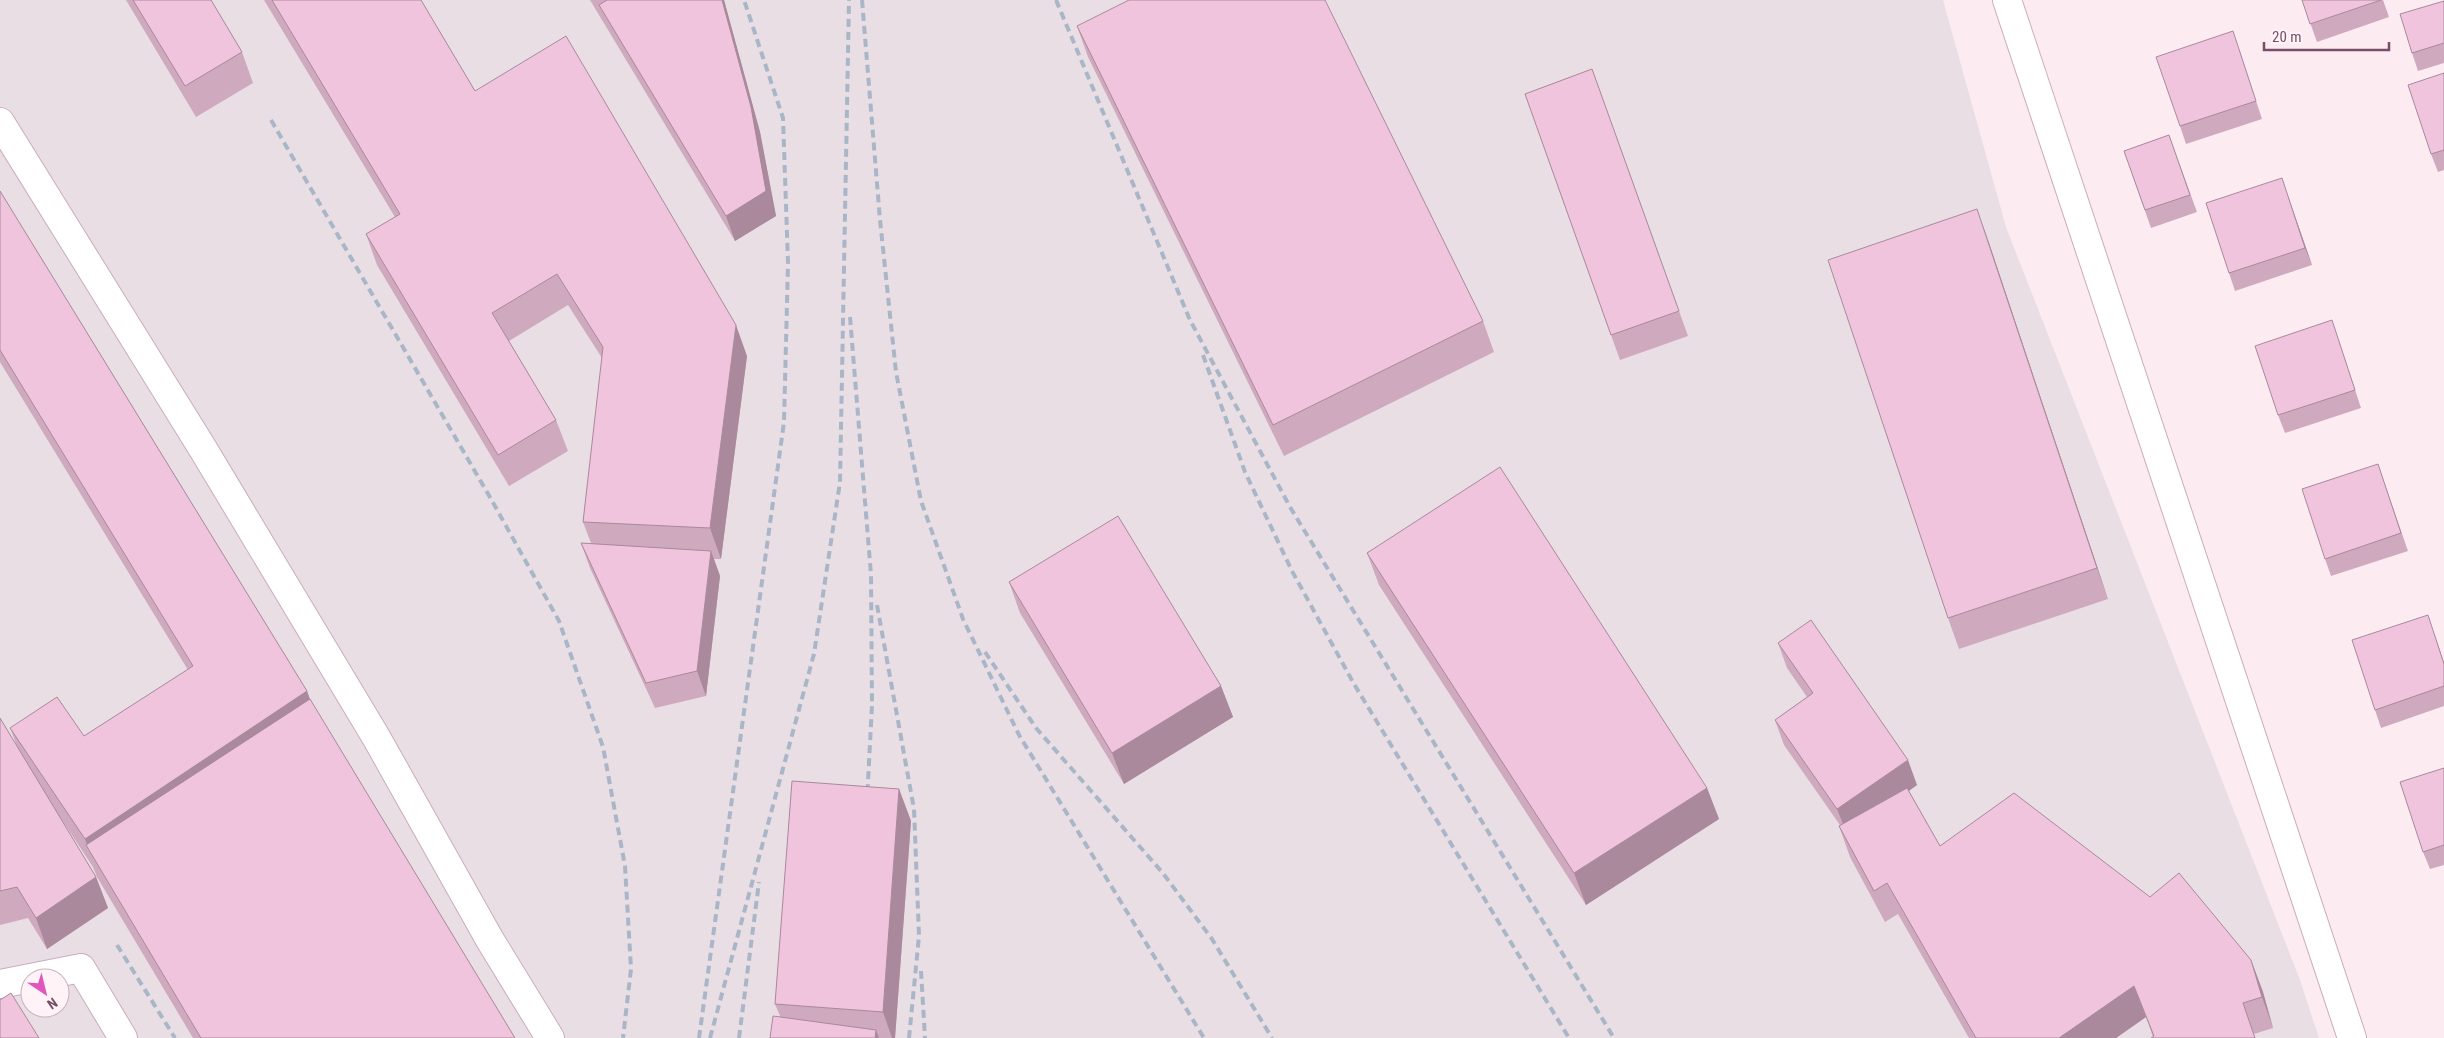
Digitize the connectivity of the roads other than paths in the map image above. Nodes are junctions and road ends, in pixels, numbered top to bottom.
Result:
1 (2007, 0) edge
2 (0, 122) edge
3 (0, 984) edge
4 (123, 1038) edge
5 (550, 1038) edge
6 (2352, 1038) edge

1 - 6 street
2 - 5 street
3 - 4 street

